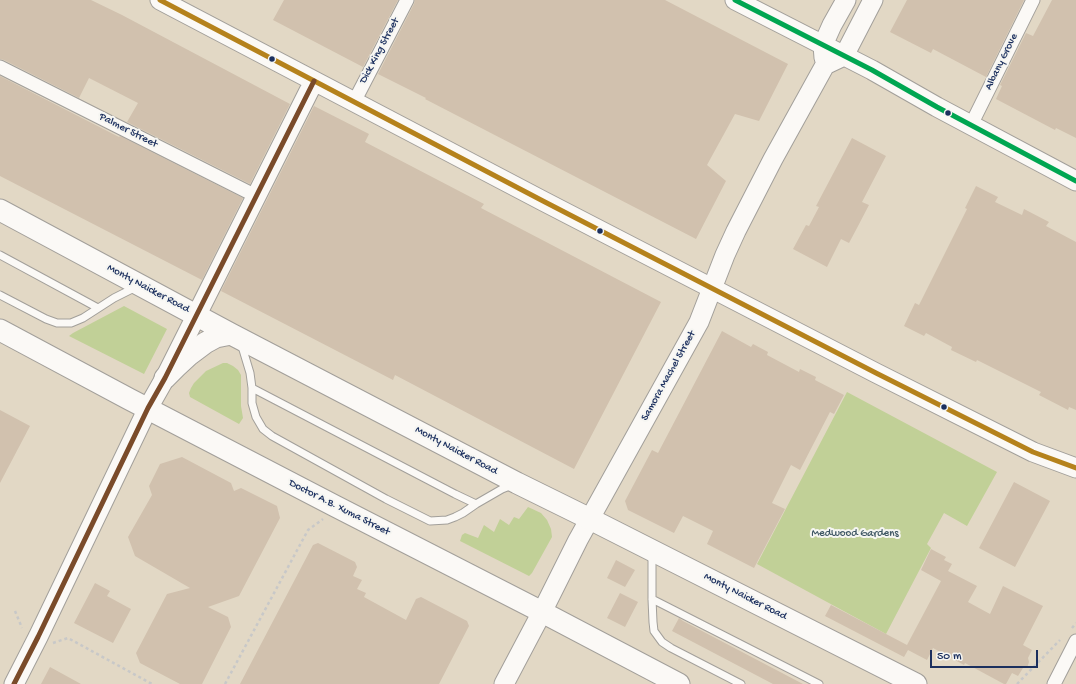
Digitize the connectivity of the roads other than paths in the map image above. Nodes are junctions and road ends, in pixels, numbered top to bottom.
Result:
1 (160, 0) edge
2 (407, 0) edge
3 (735, 0) edge
4 (846, 0) edge
5 (873, 0) edge
6 (1033, 0) edge
7 (823, 45) junction
8 (844, 56) junction
9 (825, 65) junction
10 (0, 67) edge
11 (314, 81) junction
12 (354, 102) junction
13 (971, 125) junction
14 (1076, 181) edge
15 (256, 196) junction
16 (0, 210) edge
17 (0, 255) edge
18 (140, 285) junction
19 (712, 289) junction
20 (0, 295) edge
21 (98, 308) junction
22 (196, 315) junction
23 (0, 330) edge
24 (235, 335) junction
25 (165, 378) junction
26 (252, 388) junction
27 (148, 408) junction
28 (1076, 468) edge
29 (517, 483) junction
30 (476, 504) junction
31 (590, 518) junction
32 (652, 550) junction
33 (652, 599) junction
34 (542, 612) junction
35 (1076, 641) edge
36 (14, 684) edge
37 (504, 684) edge
38 (679, 684) edge
39 (740, 684) edge
40 (819, 684) edge
41 (916, 684) edge
42 (1054, 684) edge

1 - 11 main road
2 - 12 street, Dick King Street
3 - 7 main road
4 - 7 main road
5 - 8 main road
6 - 13 street, Albany Grove
7 - 8 main road
7 - 9 main road
8 - 9 main road
8 - 13 main road
9 - 19 main road, Samora Machel Street
10 - 15 street, Palmer Street
11 - 12 main road
11 - 15 main road
12 - 19 main road
13 - 14 main road
15 - 22 main road
16 - 18 main road, Monty Naicker Road
17 - 21 lane
18 - 21 lane
18 - 22 main road, Monty Naicker Road
19 - 28 main road
19 - 31 main road, Samora Machel Street
20 - 21 lane
22 - 24 main road, Monty Naicker Road
22 - 25 main road
23 - 27 main road, Doctor A.B. Xuma Street
24 - 25 main road
24 - 26 lane
24 - 29 main road, Monty Naicker Road
25 - 27 main road
26 - 30 lane
26 - 30 lane
27 - 34 main road, Doctor A.B. Xuma Street
27 - 36 main road
29 - 30 lane
29 - 31 main road, Monty Naicker Road
31 - 32 main road, Monty Naicker Road
31 - 34 main road, Samora Machel Street
32 - 33 lane
32 - 41 main road, Monty Naicker Road
33 - 39 lane
33 - 40 lane
34 - 37 main road, Samora Machel Street
34 - 38 main road, Doctor A.B. Xuma Street
35 - 42 street

